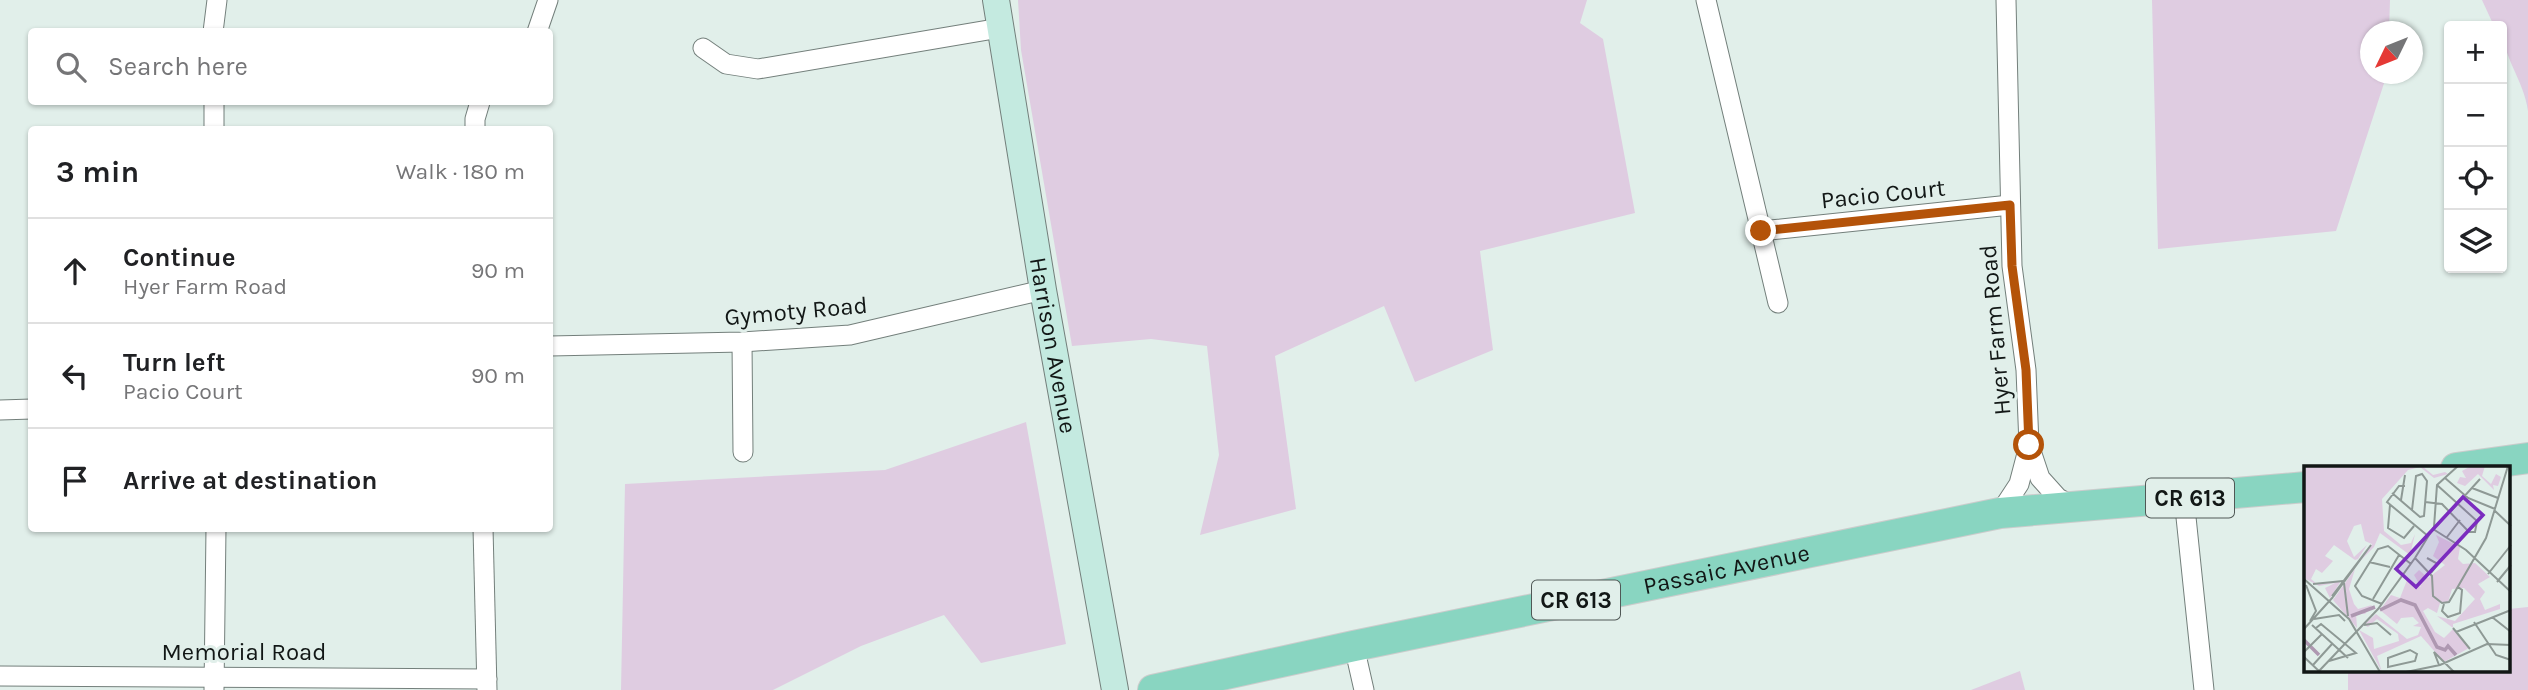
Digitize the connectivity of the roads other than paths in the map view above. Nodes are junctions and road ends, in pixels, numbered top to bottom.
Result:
1 (217, 0) edge
2 (548, 0) edge
3 (996, 0) edge
4 (1706, 0) edge
5 (2006, 0) edge
6 (1000, 27) junction
7 (214, 28) edge
8 (538, 28) edge
9 (703, 48) dead end
10 (214, 105) edge
11 (214, 126) edge
12 (2010, 205) junction
13 (1761, 231) junction
14 (1044, 290) junction
15 (1778, 303) dead end
16 (742, 342) junction
17 (553, 346) edge
18 (28, 409) edge
19 (0, 410) edge
20 (2029, 445) junction
21 (743, 452) dead end
22 (2528, 458) edge
23 (2470, 466) edge
24 (2304, 487) edge
25 (2183, 498) junction
26 (2074, 507) junction
27 (2000, 513) junction
28 (216, 532) edge
29 (483, 532) edge
30 (1354, 646) junction
31 (0, 676) edge
32 (214, 683) edge
33 (487, 685) edge
34 (1115, 690) edge
35 (1153, 690) edge
36 (1364, 690) edge
37 (2204, 690) edge

1 - 7 street
2 - 8 street
3 - 6 street, Harrison Avenue
4 - 13 street
5 - 12 street, Hyer Farm Road
6 - 9 street
6 - 14 street, Harrison Avenue
10 - 11 street
12 - 13 street, Pacio Court
12 - 20 street, Hyer Farm Road
13 - 15 street
14 - 16 street, Gymoty Road
14 - 34 street, Harrison Avenue
16 - 17 street, Gymoty Road
16 - 21 street
18 - 19 street
20 - 26 street, Hyer Farm Road
20 - 27 street, Hyer Farm Road
22 - 23 main road
24 - 25 main road, Passaic Avenue / CR 613
25 - 26 main road, Passaic Avenue / CR 613
25 - 37 street
26 - 27 main road, Passaic Avenue / CR 613
27 - 30 main road, Passaic Avenue / CR 613
28 - 32 street
29 - 33 street
30 - 35 main road, Passaic Avenue / CR 613
30 - 36 street
31 - 32 street, Memorial Road
32 - 33 street, Memorial Road

